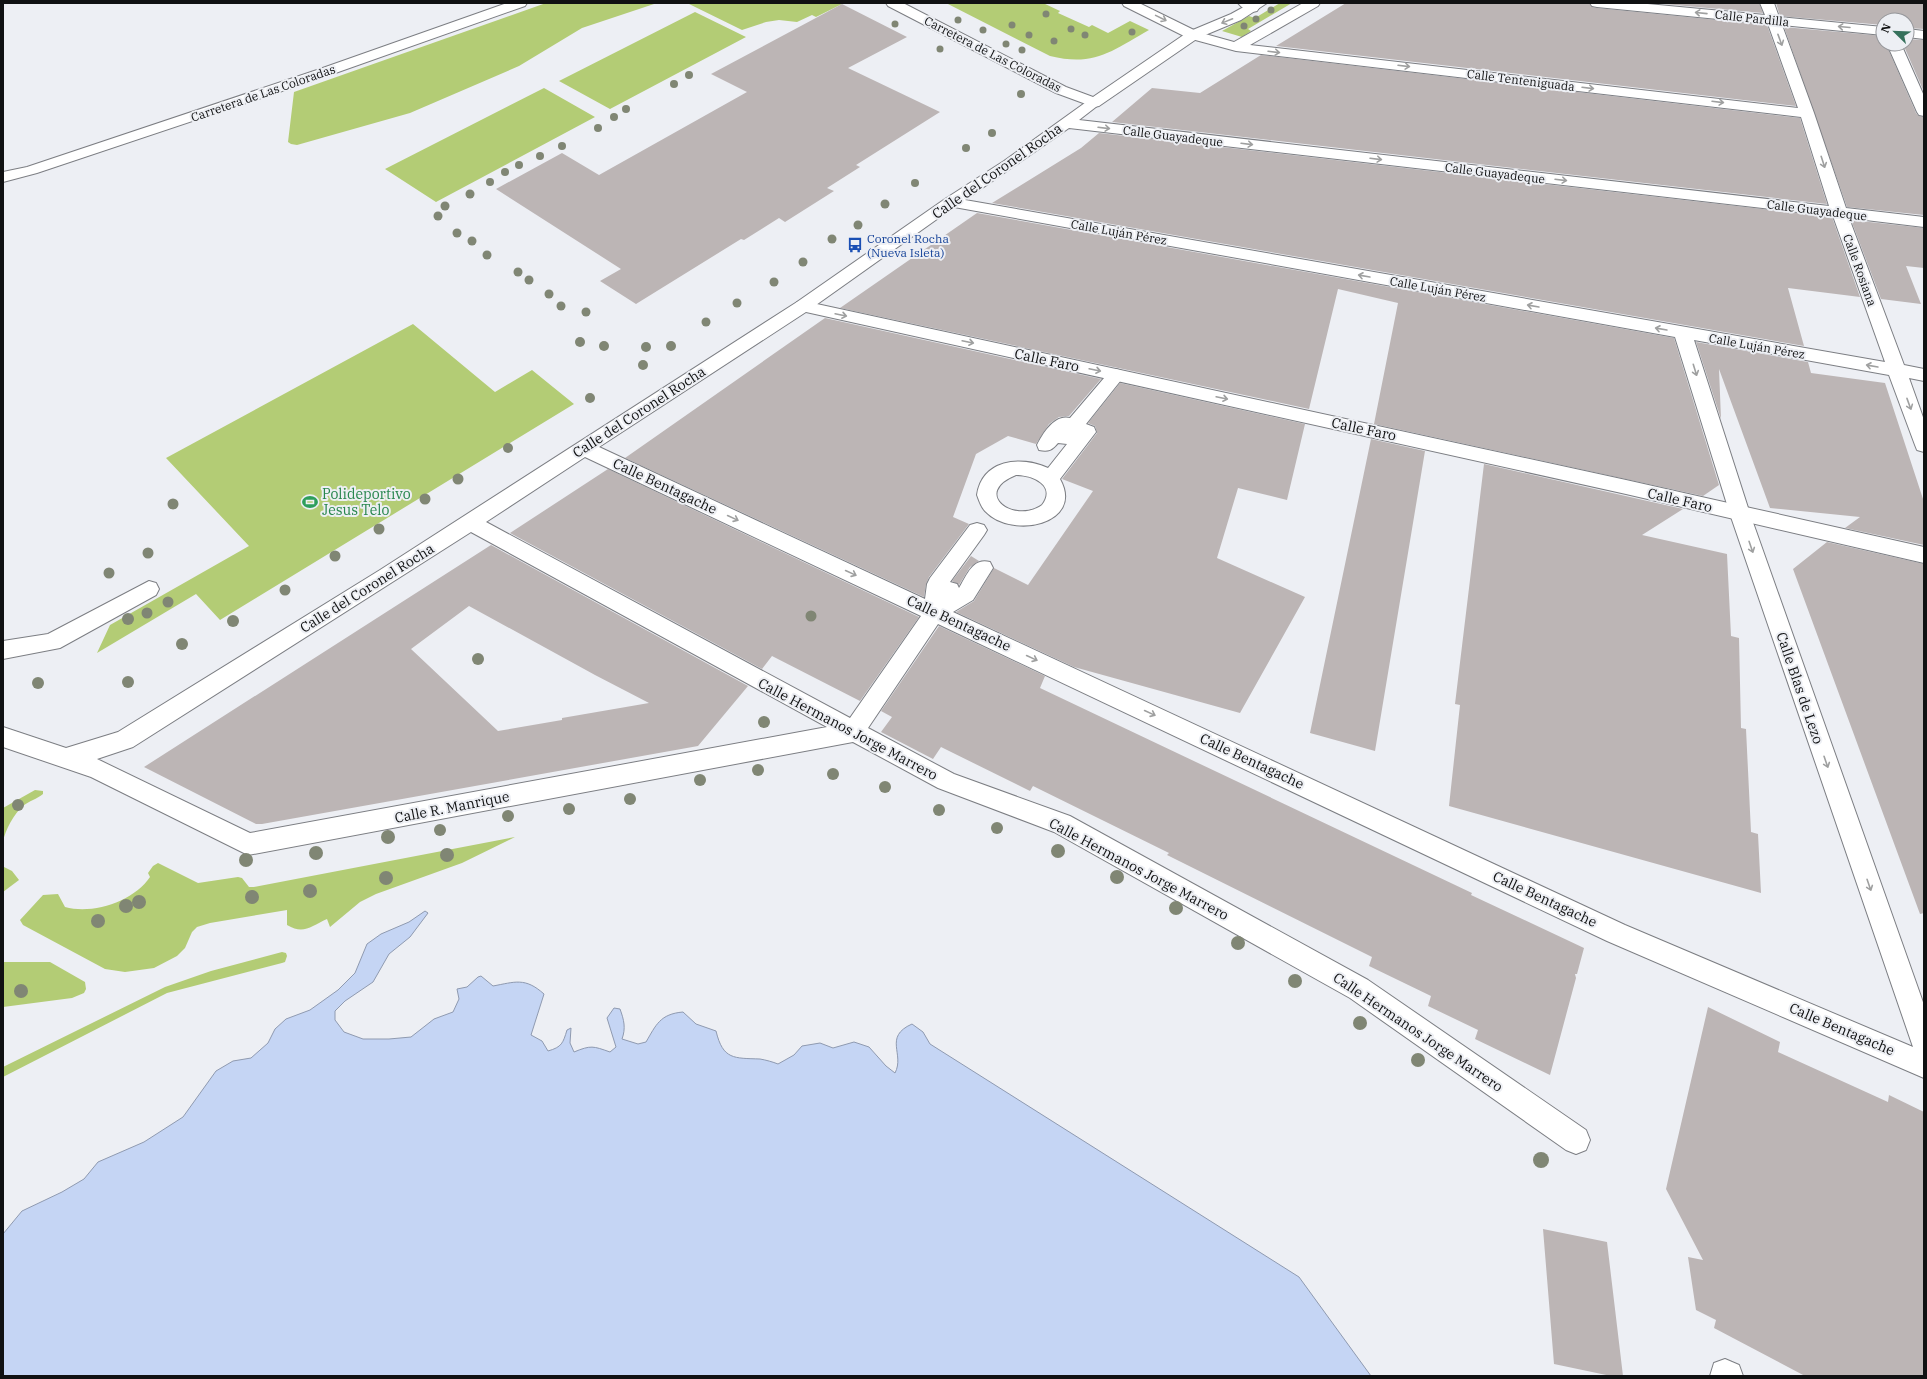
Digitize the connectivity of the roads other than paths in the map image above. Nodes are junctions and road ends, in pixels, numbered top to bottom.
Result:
1 (520, 3) edge
2 (893, 3) edge
3 (1129, 3) edge
4 (1314, 3) edge
5 (1598, 3) edge
6 (1767, 3) edge
7 (1252, 5) edge
8 (1773, 20) junction
9 (1875, 30) edge
10 (1193, 35) junction
11 (1236, 47) junction
12 (1898, 52) edge
13 (1094, 103) junction
14 (1924, 112) edge
15 (1807, 113) junction
16 (1065, 124) junction
17 (3, 177) edge
18 (951, 202) junction
19 (1839, 212) junction
20 (1924, 222) edge
21 (803, 306) junction
22 (1683, 333) junction
23 (1896, 370) junction
24 (1116, 375) junction
25 (1924, 375) edge
26 (1060, 440) junction
27 (1924, 445) edge
28 (584, 448) junction
29 (1046, 473) junction
30 (1740, 514) junction
31 (1002, 516) junction
32 (470, 522) junction
33 (1924, 555) edge
34 (983, 568) dead end
35 (149, 589) dead end
36 (950, 590) dead end
37 (935, 612) junction
38 (3, 650) edge
39 (853, 732) junction
40 (3, 737) edge
41 (67, 758) junction
42 (1924, 1042) edge
43 (1924, 1065) edge
44 (1576, 1140) dead end

1 - 17 street, Carretera de Las Coloradas
2 - 13 street, Carretera de Las Coloradas
3 -> 10 street, Calle Tenteniguada
4 - 11 street
8 -> 5 street, Calle Pardilla
6 - 8 street, Calle Rosiana
7 -> 10 street, Calle del Coronel Rocha
9 -> 8 street, Calle Pardilla
8 -> 15 street, Calle Rosiana
10 - 11 street, Calle Tenteniguada
10 - 13 street, Calle del Coronel Rocha
11 -> 15 street, Calle Tenteniguada
12 - 14 street
13 - 16 street, Calle del Coronel Rocha
15 -> 19 street, Calle Rosiana
16 - 18 street, Calle del Coronel Rocha
16 -> 19 street, Calle Guayadeque
18 - 21 street, Calle del Coronel Rocha
22 -> 18 street, Calle Luján Pérez
19 - 20 street, Calle Guayadeque
19 - 23 street, Calle Rosiana
21 -> 24 street, Calle Faro
21 - 28 street, Calle del Coronel Rocha
23 -> 22 street, Calle Luján Pérez
22 -> 30 street, Calle Blas de Lezo
23 - 25 street, Calle Luján Pérez
23 -> 27 street, Calle Rosiana
24 - 26 street
24 -> 30 street, Calle Faro
26 - 29 street
26 - 29 street
28 - 32 street, Calle del Coronel Rocha
28 -> 37 street, Calle Bentagache
29 - 31 street
29 - 31 street
30 - 33 street, Calle Faro
30 -> 42 street, Calle Blas de Lezo
31 - 37 street
32 - 39 street, Calle Hermanos Jorge Marrero
32 - 41 street, Calle del Coronel Rocha
34 - 37 street
35 - 38 street
36 - 37 street
37 - 39 street
37 -> 43 street, Calle Bentagache
39 - 41 street, Calle R. Manrique
39 - 44 street, Calle Hermanos Jorge Marrero
40 - 41 street, Calle R. Manrique

